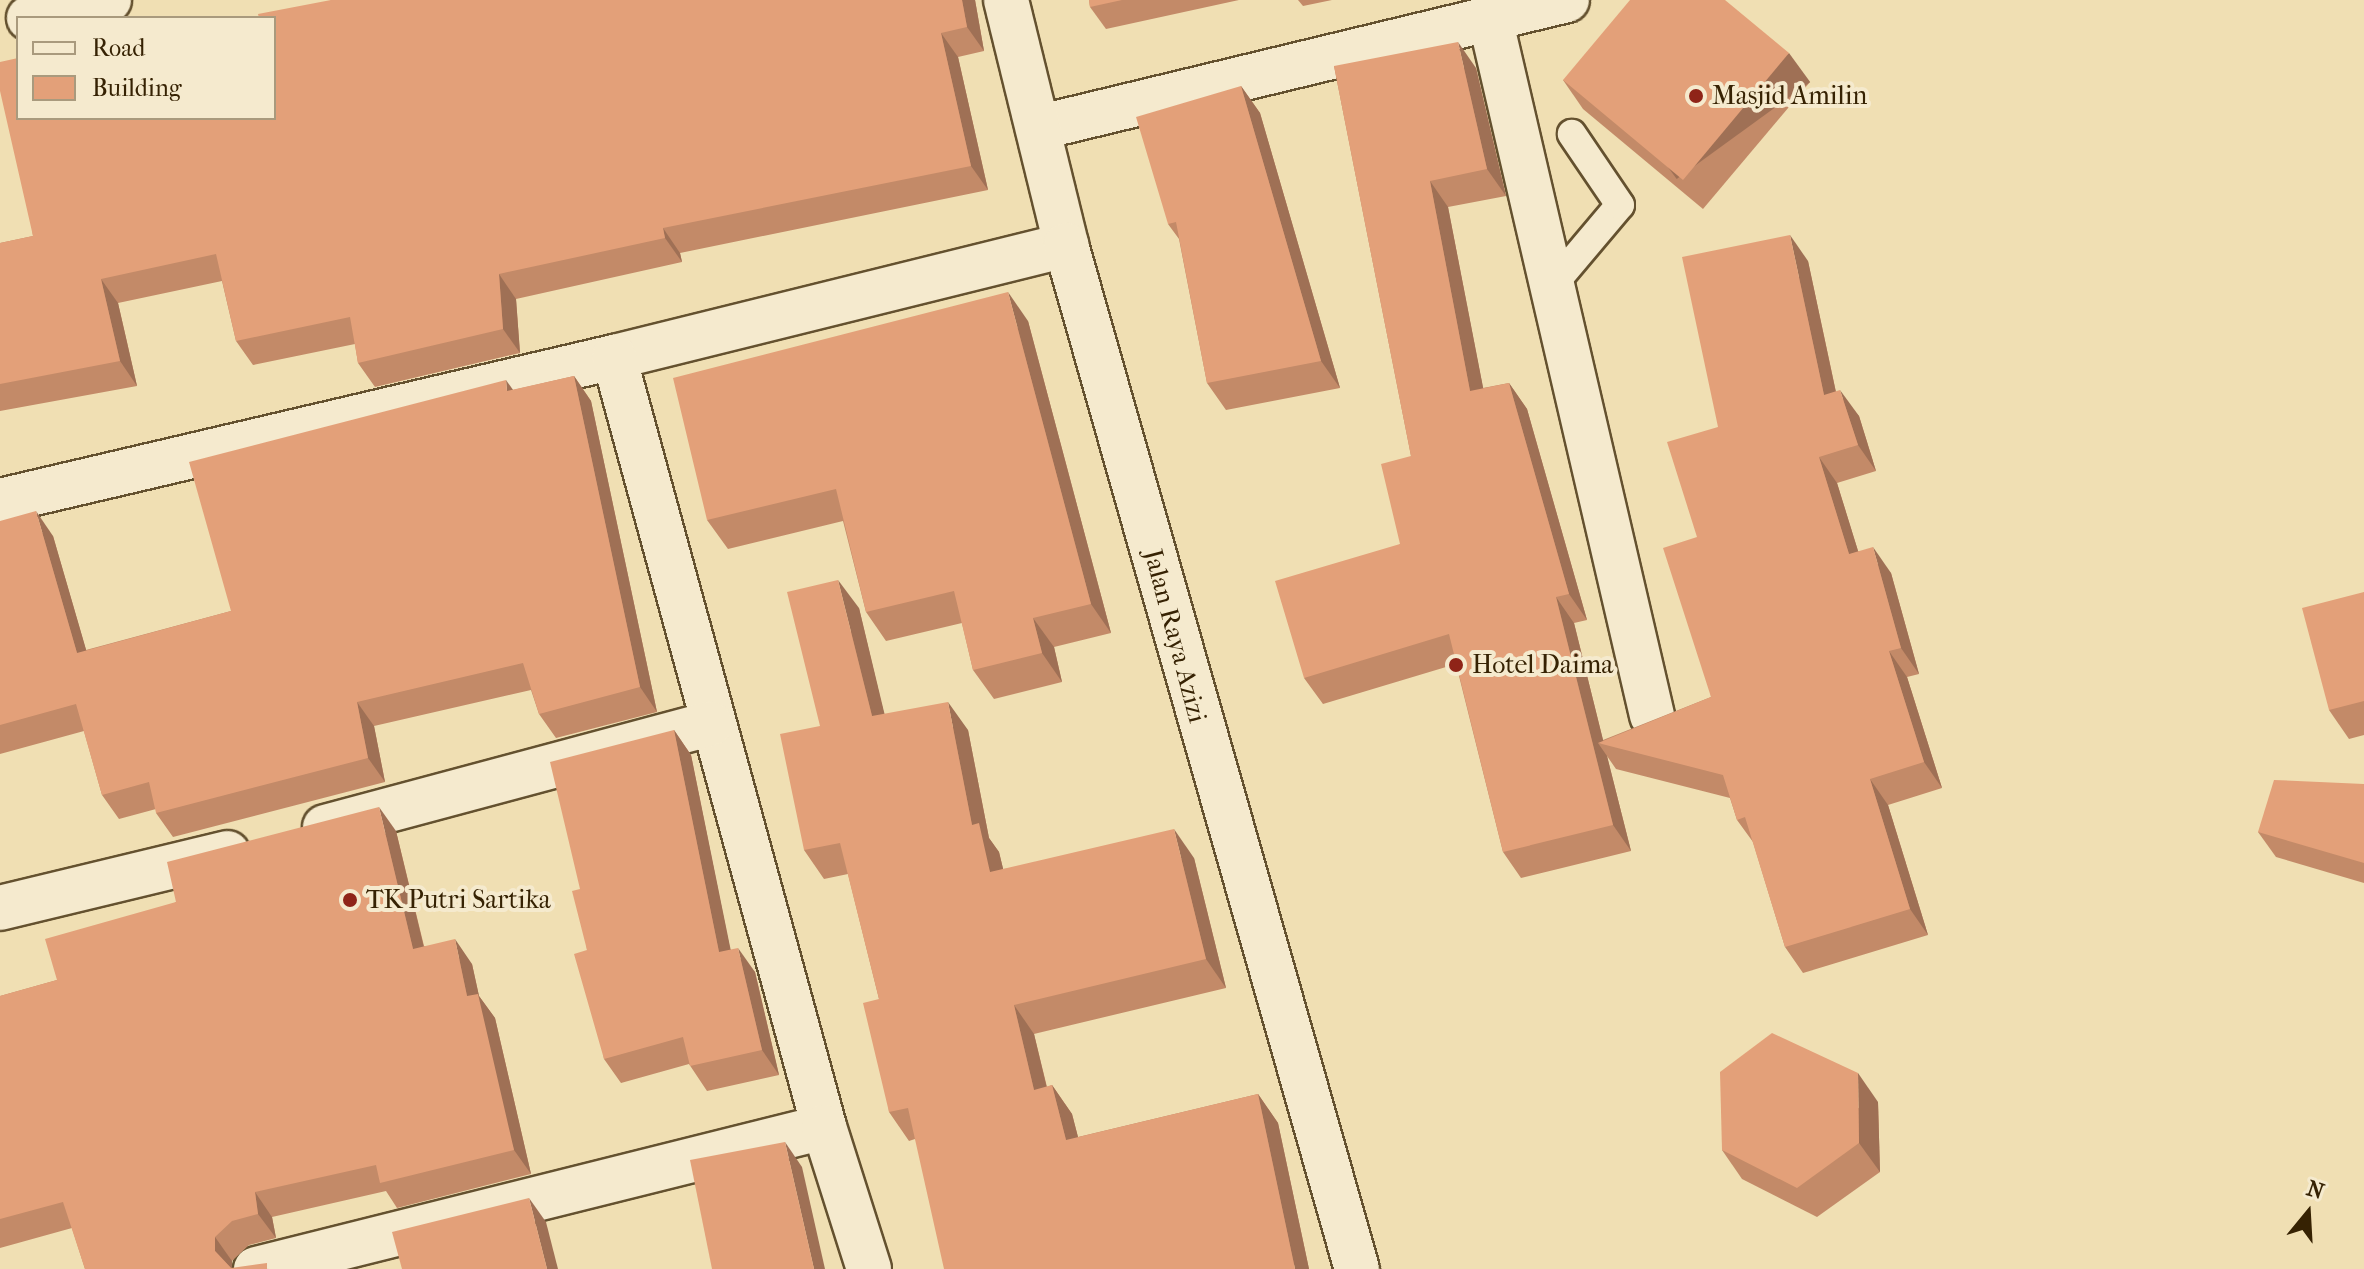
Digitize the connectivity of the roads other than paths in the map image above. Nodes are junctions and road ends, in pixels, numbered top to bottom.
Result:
1 (109, 0) edge
2 (1006, 0) edge
3 (1567, 0) edge
4 (38, 16) edge
5 (1490, 18) junction
6 (1041, 127) junction
7 (1572, 134) dead end
8 (1066, 245) junction
9 (1556, 281) junction
10 (614, 357) junction
11 (0, 501) edge
12 (1652, 715) dead end
13 (710, 724) junction
14 (0, 908) edge
15 (824, 1127) junction
16 (256, 1269) edge
17 (869, 1269) edge
18 (1357, 1269) edge

1 - 4 street
2 - 6 street, Jalan Raya Azizi
3 - 5 street
5 - 6 street
5 - 9 street
6 - 8 street, Jalan Raya Azizi
7 - 9 lane
8 - 10 street
8 - 18 street, Jalan Raya Azizi
9 - 12 street
10 - 11 street
10 - 13 street
13 - 14 street
13 - 15 street
15 - 16 street
15 - 17 street

